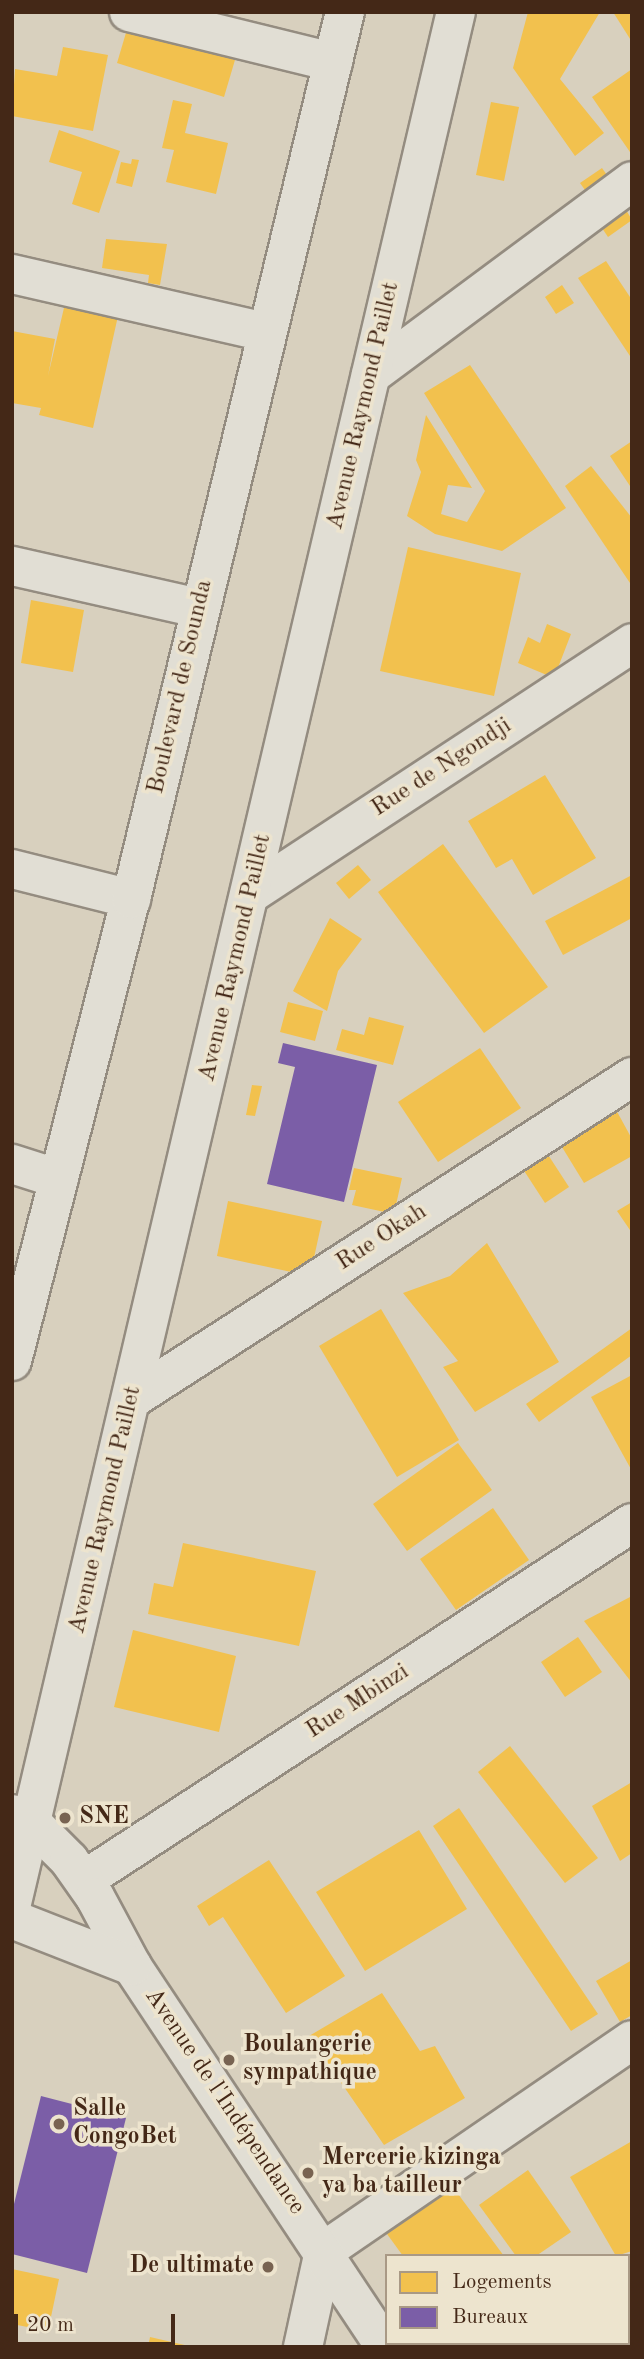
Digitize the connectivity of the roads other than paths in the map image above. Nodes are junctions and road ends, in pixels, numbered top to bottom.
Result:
1 (129, 12) edge
2 (345, 12) edge
3 (456, 12) edge
4 (332, 62) junction
5 (632, 181) edge
6 (12, 274) edge
7 (265, 332) junction
8 (371, 375) junction
9 (12, 566) edge
10 (199, 608) junction
11 (632, 643) edge
12 (12, 869) edge
13 (252, 893) junction
14 (131, 899) junction
15 (632, 1077) edge
16 (12, 1164) edge
17 (59, 1178) junction
18 (12, 1361) edge
19 (132, 1398) junction
20 (632, 1523) edge
21 (22, 1818) edge
22 (84, 1880) junction
23 (12, 1903) edge
24 (12, 1919) edge
25 (132, 1966) junction
26 (632, 2040) edge
27 (324, 2251) junction
28 (303, 2347) edge
29 (385, 2347) edge

1 - 4 street
2 - 4 street, Boulevard de Sounda
3 - 8 street, Avenue Raymond Paillet
4 - 7 street, Boulevard de Sounda
5 - 8 street
6 - 7 street
7 - 10 street, Boulevard de Sounda
8 - 13 street, Avenue Raymond Paillet
9 - 10 street
10 - 14 street, Boulevard de Sounda
11 - 13 street, Rue de Ngondji
12 - 14 street
13 - 19 street, Avenue Raymond Paillet
14 - 17 street, Boulevard de Sounda
15 - 19 street, Rue Okah
16 - 17 street
17 - 18 street, Boulevard de Sounda
19 - 21 street, Avenue Raymond Paillet
20 - 22 street, Rue Mbinzi
21 - 22 street, Avenue de l'Indépendance
21 - 23 street, Avenue Raymond Paillet
22 - 25 street, Avenue de l'Indépendance
24 - 25 street, Avenue de l'Indépendance
25 - 27 street, Avenue de l'Indépendance
26 - 27 street
27 - 28 street
27 - 29 street, Avenue de l'Indépendance

